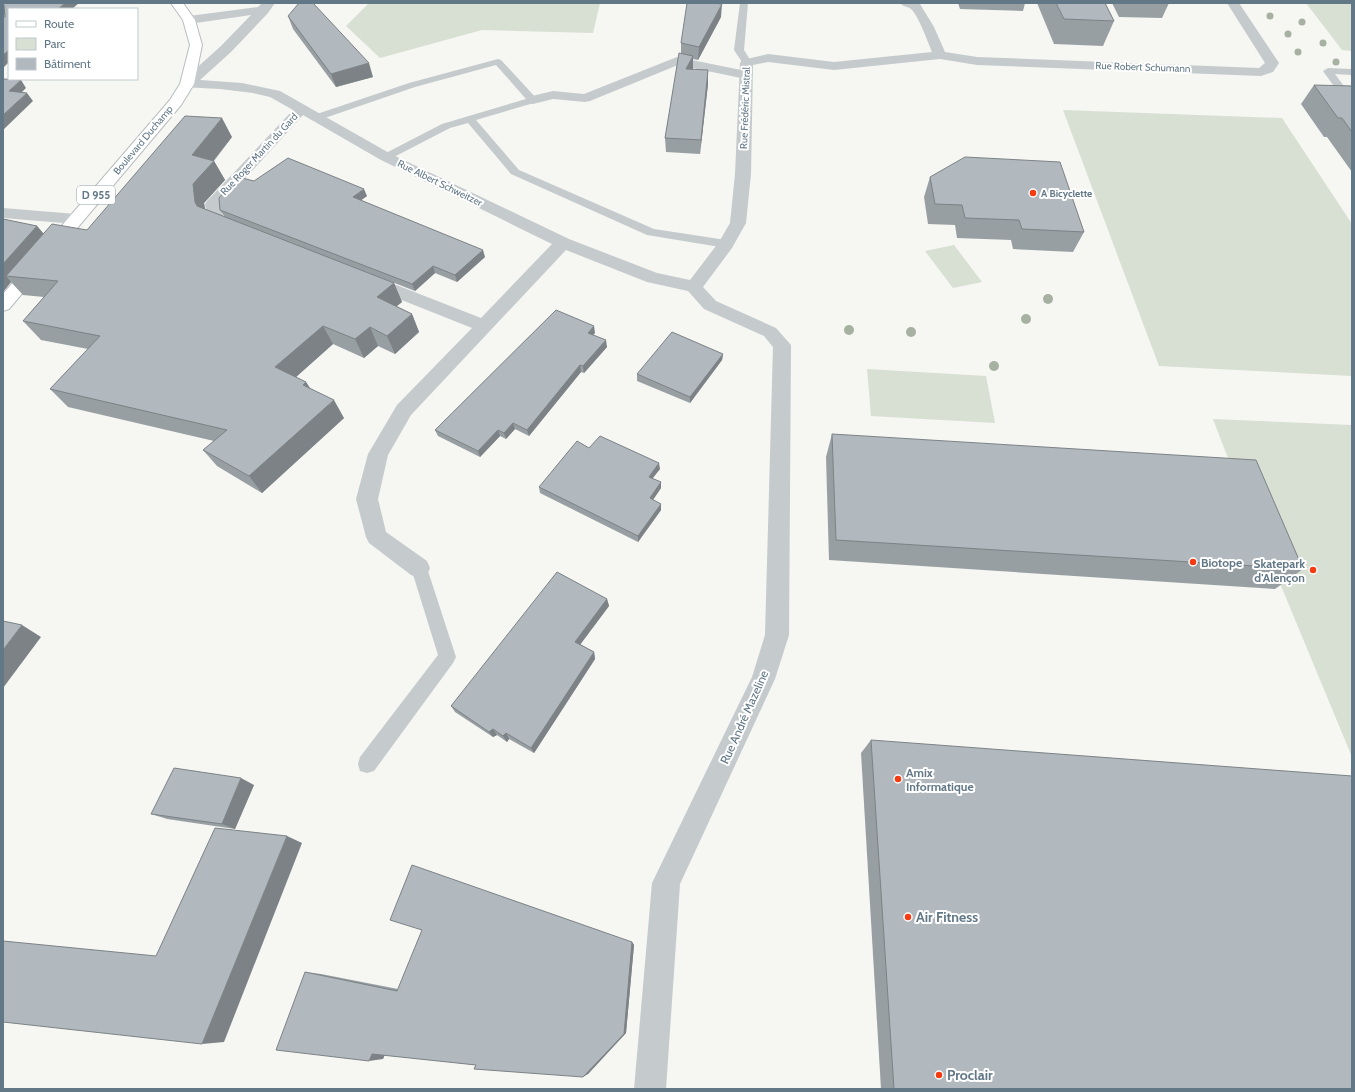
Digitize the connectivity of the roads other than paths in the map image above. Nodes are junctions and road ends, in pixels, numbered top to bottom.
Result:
1 (177, 3) edge
2 (235, 3) edge
3 (744, 3) edge
4 (1233, 3) edge
5 (913, 4) edge
6 (266, 6) edge
7 (189, 20) junction
8 (940, 55) junction
9 (746, 69) junction
10 (1352, 72) edge
11 (187, 84) junction
12 (533, 100) junction
13 (1350, 101) edge
14 (300, 110) junction
15 (315, 118) junction
16 (470, 119) junction
17 (386, 157) junction
18 (3, 213) edge
19 (76, 219) junction
20 (246, 233) edge
21 (563, 243) junction
22 (726, 244) junction
23 (357, 277) edge
24 (694, 287) junction
25 (3, 305) edge
26 (484, 326) junction
27 (418, 568) joint
28 (367, 764) dead end
29 (650, 1089) edge

1 - 7 main road, D 955
2 - 7 street
3 - 9 lane
4 - 8 street, Rue Robert Schumann
5 - 8 street
6 - 7 street, Boulevard Duchamp
6 - 11 street, Boulevard Duchamp
7 - 11 main road, Boulevard Duchamp / D 955
8 - 9 street, Rue Frédéric Mistral
9 - 12 street
9 - 22 street, Rue Frédéric Mistral
10 - 13 lane
11 - 14 street, Rue Albert Schweitzer
11 - 19 main road, Boulevard Duchamp / D 955
12 - 15 lane
12 - 16 lane
14 - 15 street, Rue Albert Schweitzer
14 - 20 street, Rue Roger Martin du Gard
15 - 17 street, Rue Albert Schweitzer
16 - 17 lane
16 - 22 lane
17 - 21 street, Rue Albert Schweitzer
18 - 19 street
19 - 25 main road, Boulevard Duchamp / D 955
21 - 24 street, Rue Albert Schweitzer
21 - 26 street
22 - 24 street, Rue Frédéric Mistral
23 - 26 street
24 - 29 street, Rue André Mazeline
26 - 27 street
27 - 28 lane

